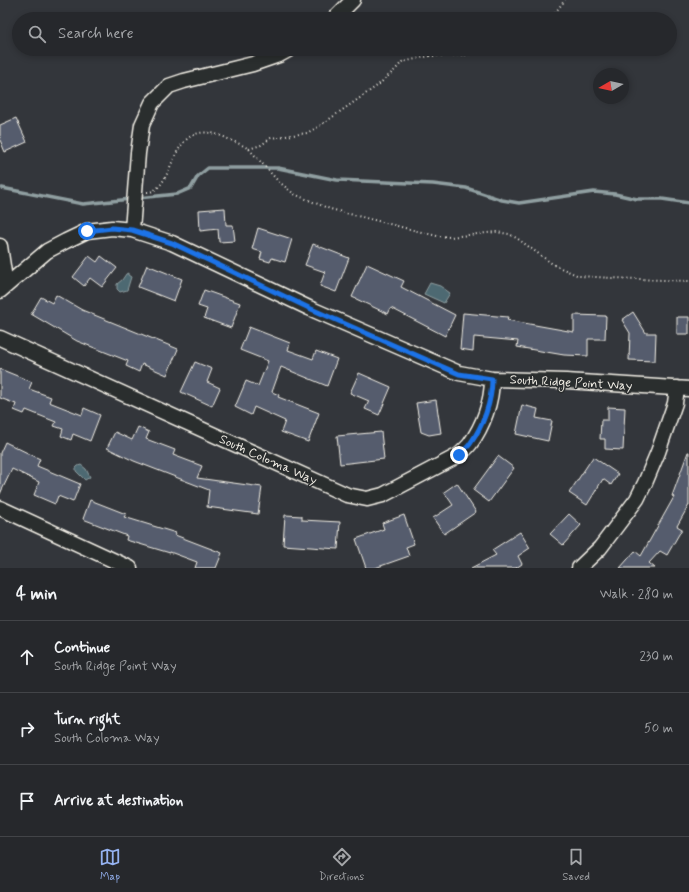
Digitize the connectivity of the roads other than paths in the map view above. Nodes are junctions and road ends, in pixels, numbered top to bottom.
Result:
1 (353, 0) edge
2 (341, 12) edge
3 (276, 56) edge
4 (132, 230) junction
5 (0, 246) edge
6 (3, 289) edge
7 (0, 338) edge
8 (492, 379) junction
9 (683, 388) edge
10 (0, 508) edge
11 (130, 568) edge
12 (579, 568) edge

1 - 2 street
3 - 4 street
4 - 6 street, South Ridge Point Way
4 - 8 street, South Ridge Point Way
5 - 6 street
7 - 8 street, South Coloma Way
8 - 9 street, South Ridge Point Way
9 - 12 street
10 - 11 street

